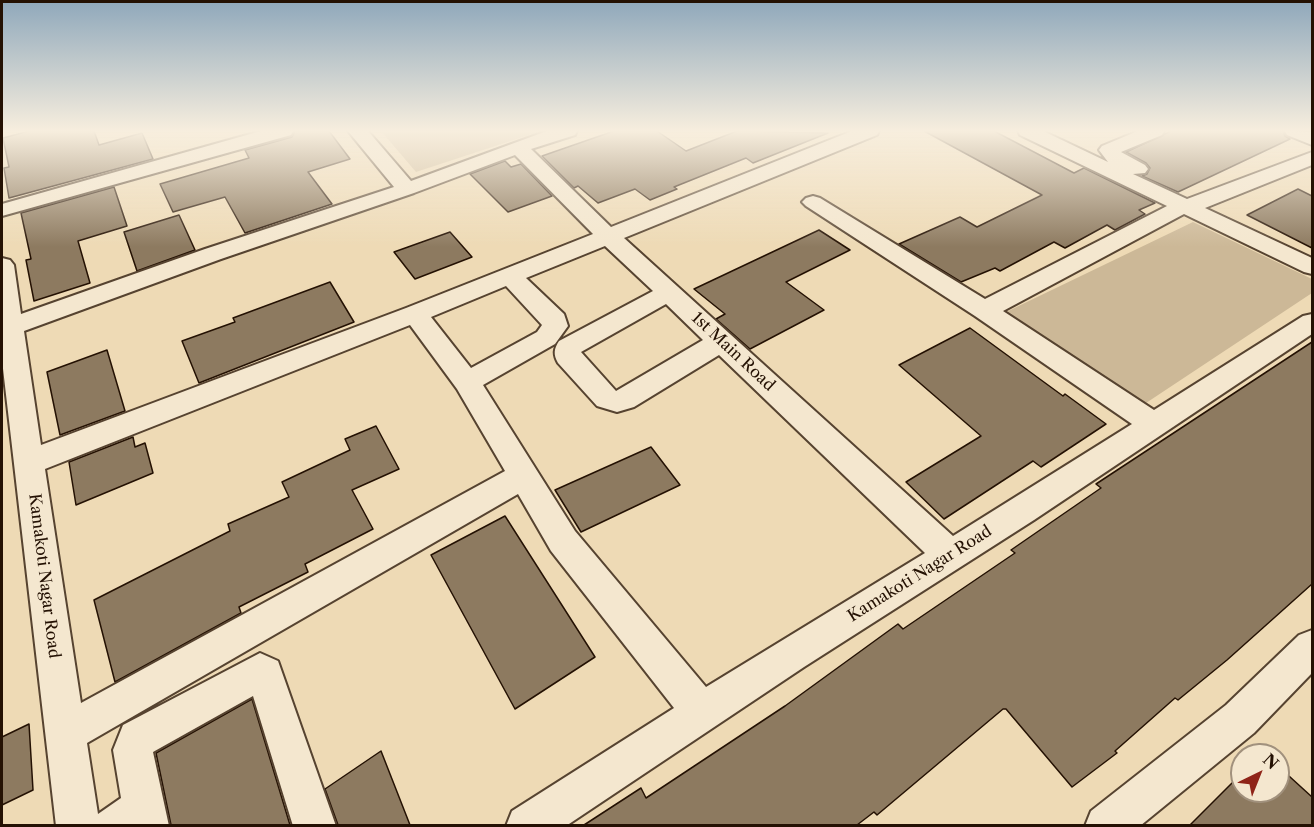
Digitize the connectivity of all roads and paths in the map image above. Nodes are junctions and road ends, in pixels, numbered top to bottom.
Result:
1 (148, 170) edge
2 (390, 170) edge
3 (458, 170) edge
4 (541, 170) edge
5 (775, 170) edge
6 (1112, 170) edge
7 (1137, 170) edge
8 (1282, 170) edge
9 (407, 189) junction
10 (813, 202) dead end
11 (1194, 204) junction
12 (2, 210) edge
13 (607, 236) junction
14 (1312, 253) edge
15 (2, 265) edge
16 (1312, 267) edge
17 (509, 276) junction
18 (668, 292) junction
19 (984, 310) junction
20 (415, 314) junction
21 (1312, 322) edge
22 (10, 327) junction
23 (721, 341) junction
24 (467, 382) junction
25 (1154, 425) junction
26 (30, 462) junction
27 (524, 476) junction
28 (950, 555) junction
29 (1312, 648) edge
30 (136, 693) junction
31 (702, 712) junction
32 (64, 734) junction
33 (147, 734) junction
34 (137, 820) edge
35 (78, 825) edge
36 (315, 825) edge
37 (527, 825) edge
38 (1106, 825) edge

1 - 12 street
2 - 9 street
3 - 9 street
4 - 13 street, 1st Main Road
5 - 13 street
6 - 11 street
7 - 11 street
8 - 11 street
9 - 22 street
10 - 19 street
11 - 14 street
11 - 16 street
11 - 19 street
13 - 17 street
13 - 18 street, 1st Main Road
15 - 22 street, Kamakoti Nagar Road
17 - 20 street
17 - 24 street
18 - 23 street, 1st Main Road
18 - 23 street
19 - 25 street
20 - 24 street
20 - 26 street
21 - 25 street, Kamakoti Nagar Road
22 - 26 street, Kamakoti Nagar Road
23 - 28 street, 1st Main Road
24 - 27 street
25 - 28 street, Kamakoti Nagar Road
26 - 32 street, Kamakoti Nagar Road
27 - 30 street
27 - 31 street
28 - 31 street, Kamakoti Nagar Road
29 - 38 street
30 - 32 street
30 - 33 street
31 - 37 street, Kamakoti Nagar Road
32 - 35 street, Kamakoti Nagar Road
33 - 34 street
33 - 36 street

